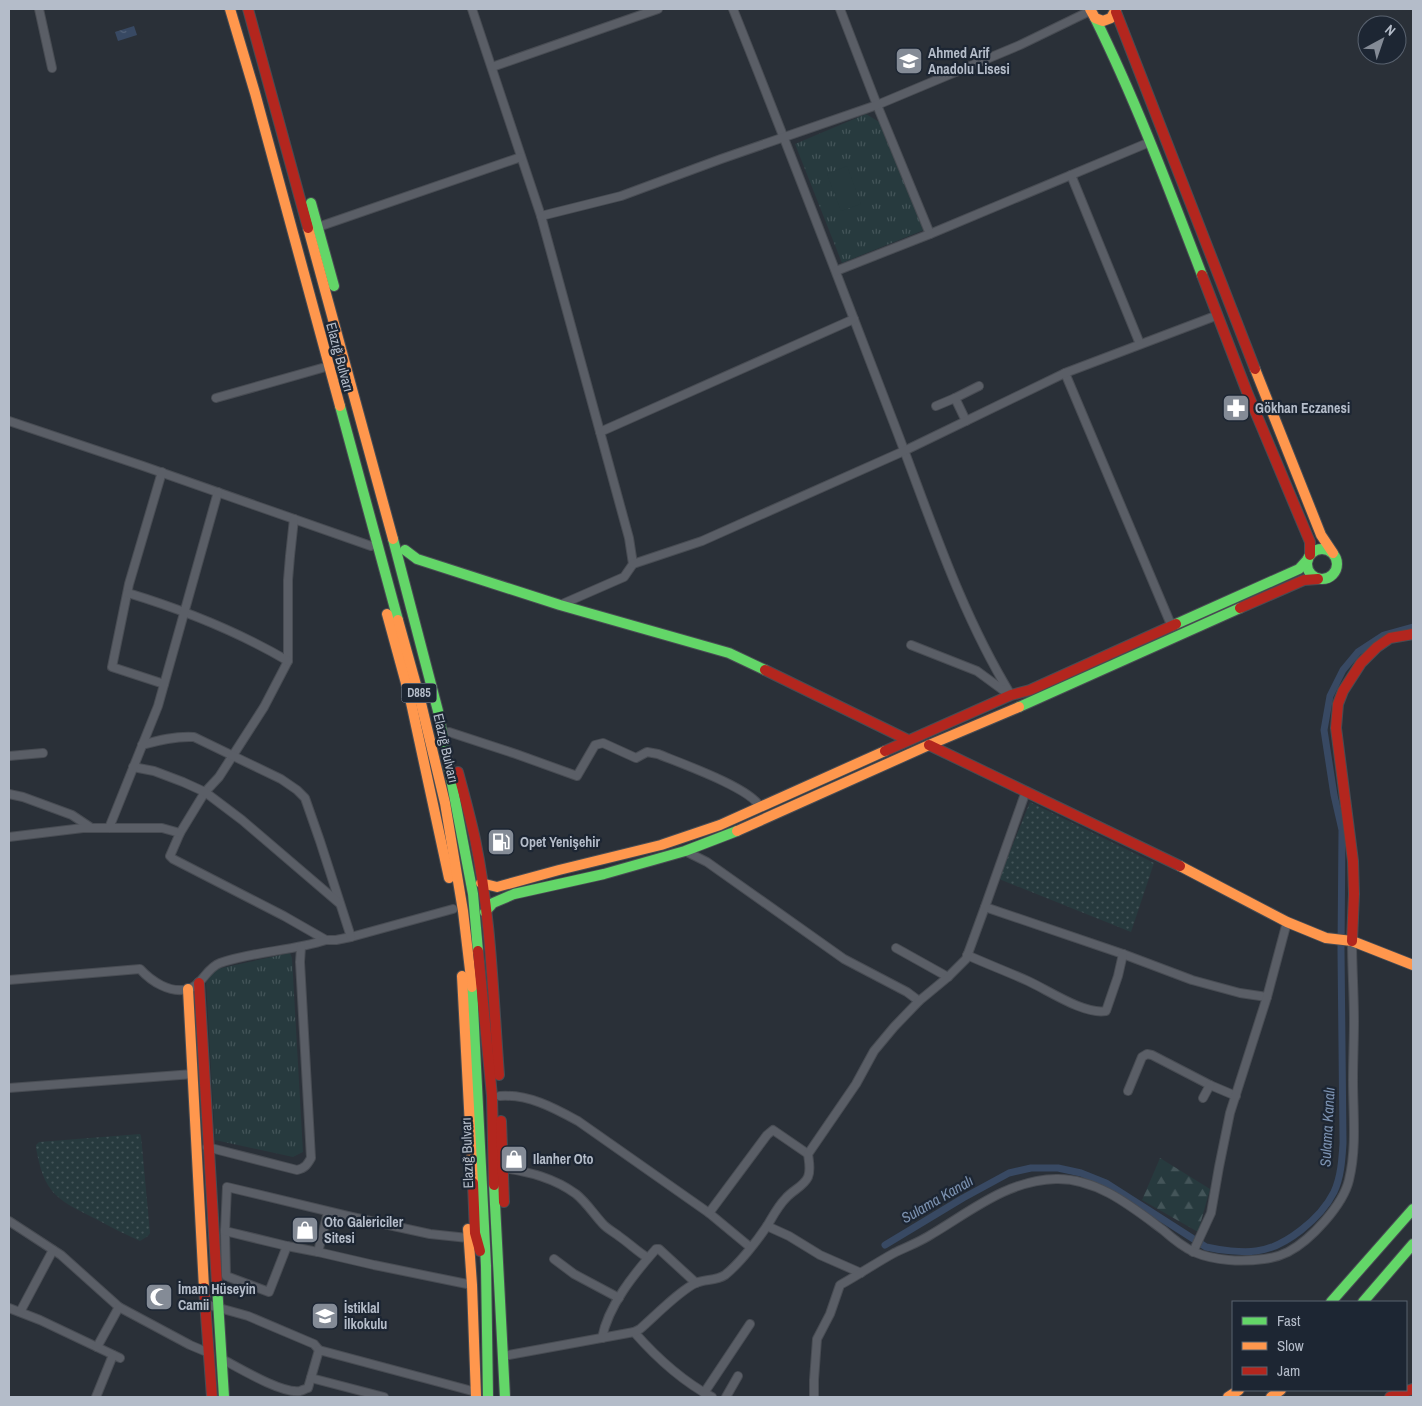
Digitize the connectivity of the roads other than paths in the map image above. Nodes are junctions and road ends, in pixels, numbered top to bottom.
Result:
1 (39, 9) edge
2 (230, 9) edge
3 (249, 9) edge
4 (472, 9) edge
5 (658, 9) edge
6 (733, 9) edge
7 (840, 9) edge
8 (1116, 10) edge
9 (1091, 13) edge
10 (492, 67) junction
11 (52, 68) dead end
12 (876, 105) junction
13 (785, 138) junction
14 (1150, 142) junction
15 (522, 157) junction
16 (1070, 175) junction
17 (541, 216) junction
18 (318, 227) junction
19 (930, 234) junction
20 (836, 271) junction
21 (1218, 315) junction
22 (854, 319) junction
23 (1140, 344) junction
24 (322, 368) junction
25 (1066, 373) junction
26 (979, 386) dead end
27 (216, 398) dead end
28 (955, 398) junction
29 (936, 406) dead end
30 (9, 420) edge
31 (966, 421) junction
32 (600, 432) junction
33 (904, 451) junction
34 (162, 472) junction
35 (218, 492) junction
36 (294, 519) junction
37 (371, 546) junction
38 (405, 550) junction
39 (1333, 553) junction
40 (1309, 557) junction
41 (417, 559) junction
42 (633, 564) junction
43 (409, 568) junction
44 (1318, 578) junction
45 (128, 593) junction
46 (560, 605) junction
47 (184, 612) junction
48 (1172, 627) junction
49 (1413, 634) edge
50 (911, 645) dead end
51 (288, 660) junction
52 (164, 684) junction
53 (1011, 695) junction
54 (448, 732) junction
55 (908, 740) junction
56 (142, 745) junction
57 (929, 745) junction
58 (43, 753) dead end
59 (9, 756) edge
60 (232, 756) junction
61 (133, 767) junction
62 (1026, 791) junction
63 (206, 792) junction
64 (9, 794) edge
65 (760, 807) junction
66 (91, 828) junction
67 (109, 828) junction
68 (180, 833) junction
69 (9, 837) edge
70 (685, 851) junction
71 (481, 882) junction
72 (340, 904) junction
73 (985, 907) junction
74 (453, 909) junction
75 (485, 912) junction
76 (1287, 922) junction
77 (351, 937) junction
78 (326, 940) junction
79 (1350, 941) junction
80 (301, 947) junction
81 (896, 948) dead end
82 (1123, 954) junction
83 (967, 955) junction
84 (1413, 964) edge
85 (948, 977) junction
86 (9, 980) edge
87 (199, 983) junction
88 (188, 989) junction
89 (1267, 997) junction
90 (919, 1001) junction
91 (193, 1074) junction
92 (1210, 1085) junction
93 (9, 1088) edge
94 (1128, 1091) dead end
95 (500, 1096) junction
96 (1236, 1096) junction
97 (1203, 1098) dead end
98 (207, 1147) junction
99 (808, 1154) junction
100 (503, 1168) junction
101 (473, 1194) junction
102 (1413, 1209) edge
103 (328, 1212) junction
104 (709, 1213) junction
105 (9, 1221) edge
106 (767, 1226) junction
107 (225, 1231) junction
108 (468, 1238) junction
109 (1413, 1244) edge
110 (287, 1246) junction
111 (750, 1247) junction
112 (1195, 1249) junction
113 (53, 1250) junction
114 (318, 1252) junction
115 (648, 1258) junction
116 (554, 1259) dead end
117 (498, 1260) junction
118 (486, 1266) junction
119 (861, 1273) junction
120 (696, 1283) junction
121 (472, 1286) junction
122 (618, 1298) junction
123 (1332, 1301) edge
124 (1363, 1301) edge
125 (205, 1304) junction
126 (119, 1307) junction
127 (9, 1308) edge
128 (220, 1308) junction
129 (20, 1312) junction
130 (750, 1324) dead end
131 (634, 1332) junction
132 (602, 1338) junction
133 (97, 1347) junction
134 (319, 1350) junction
135 (209, 1354) junction
136 (503, 1356) junction
137 (222, 1359) junction
138 (738, 1376) dead end
139 (311, 1378) junction
140 (308, 1388) junction
141 (1413, 1389) edge
142 (701, 1394) edge
143 (476, 1395) edge
144 (96, 1397) edge
145 (212, 1397) edge
146 (224, 1397) edge
147 (304, 1397) edge
148 (384, 1397) edge
149 (488, 1397) edge
150 (505, 1397) edge
151 (712, 1397) edge
152 (726, 1397) edge
153 (814, 1397) edge
154 (1390, 1397) edge

1 - 11 street
2 - 24 main road
2 - 118 main road, Elazığ Bulvarı / D885
3 - 18 main road
3 - 117 main road, Elazığ Bulvarı / D885
4 - 10 street
5 - 10 street
6 - 13 street
7 - 12 street
8 - 9 main road
8 - 39 main road
9 - 12 street
9 - 14 main road
10 - 15 street
12 - 13 street
12 - 19 street
13 - 17 street
13 - 20 street
14 - 16 street
14 - 21 main road
15 - 17 street
15 - 18 street
16 - 19 street
16 - 23 street
17 - 32 street
18 - 38 main road
19 - 20 street
20 - 22 street
21 - 23 street
21 - 40 main road
22 - 32 street
22 - 33 street
23 - 25 street
24 - 27 street
24 - 37 main road
25 - 31 street
25 - 48 street
26 - 28 street
28 - 29 street
28 - 31 street
30 - 34 street
31 - 33 street
32 - 42 street
33 - 42 street
33 - 53 street
34 - 35 street
34 - 45 street
35 - 36 street
35 - 47 street
36 - 37 street
36 - 51 street
37 - 74 main road
38 - 41 main road
38 - 43 main road
39 - 40 main road
39 - 44 main road
40 - 44 main road
40 - 48 main road
41 - 43 main road
41 - 46 main road
42 - 46 street
43 - 54 main road
44 - 57 main road
45 - 47 street
45 - 52 street
46 - 55 main road
47 - 51 street
47 - 52 street
48 - 53 main road
49 - 79 main road
50 - 53 street
51 - 60 street
52 - 56 street
53 - 55 main road
54 - 65 street
54 - 71 main road
55 - 65 main road
56 - 60 street
56 - 61 street
57 - 62 main road
57 - 70 main road
58 - 59 street
60 - 63 street
60 - 72 street
61 - 63 street
61 - 67 street
62 - 73 street
62 - 76 main road
63 - 68 street
63 - 72 street
64 - 66 street
65 - 71 main road
66 - 67 street
66 - 69 street
67 - 68 street
68 - 78 street
70 - 75 main road
70 - 90 street
71 - 75 main road
72 - 77 street
73 - 82 street
73 - 83 street
74 - 77 street
74 - 101 main road
75 - 95 main road
76 - 79 main road
76 - 89 street
77 - 78 street
78 - 80 street
79 - 84 main road
79 - 112 street
80 - 87 street
80 - 98 street
81 - 85 street
82 - 83 street
82 - 89 street
83 - 85 street
85 - 90 street
86 - 88 street
87 - 88 street
87 - 98 main road
88 - 91 main road
89 - 96 street
90 - 99 street
91 - 93 street
91 - 125 main road
92 - 94 street
92 - 96 street
92 - 97 street
95 - 100 main road
95 - 104 street
96 - 112 street
98 - 128 main road
99 - 104 street
99 - 106 street
100 - 115 street
100 - 117 main road
101 - 108 main road
101 - 118 main road
102 - 123 main road
103 - 107 street
103 - 108 street
103 - 114 street
104 - 111 street
105 - 113 street
106 - 111 street
106 - 119 street
107 - 110 street
107 - 110 street
108 - 121 main road
109 - 124 main road
110 - 114 street
111 - 120 street
112 - 119 street
113 - 126 street
113 - 129 street
114 - 121 street
115 - 120 street
115 - 122 street
116 - 122 street
117 - 136 main road, Elazığ Bulvarı / D885
118 - 149 main road, Elazığ Bulvarı / D885
119 - 153 street
120 - 131 street
121 - 143 main road
122 - 132 street
125 - 128 street
125 - 135 main road
126 - 133 street
126 - 135 street
127 - 129 street
128 - 134 street
128 - 137 main road
129 - 133 street
130 - 142 street
131 - 132 street
131 - 142 street
132 - 136 street
133 - 144 street
134 - 139 street
134 - 143 street
135 - 145 main road
136 - 150 main road, Elazığ Bulvarı / D885
137 - 140 street
137 - 146 main road
138 - 152 street
139 - 140 street
139 - 148 street
140 - 147 street
141 - 154 main road
142 - 151 street

